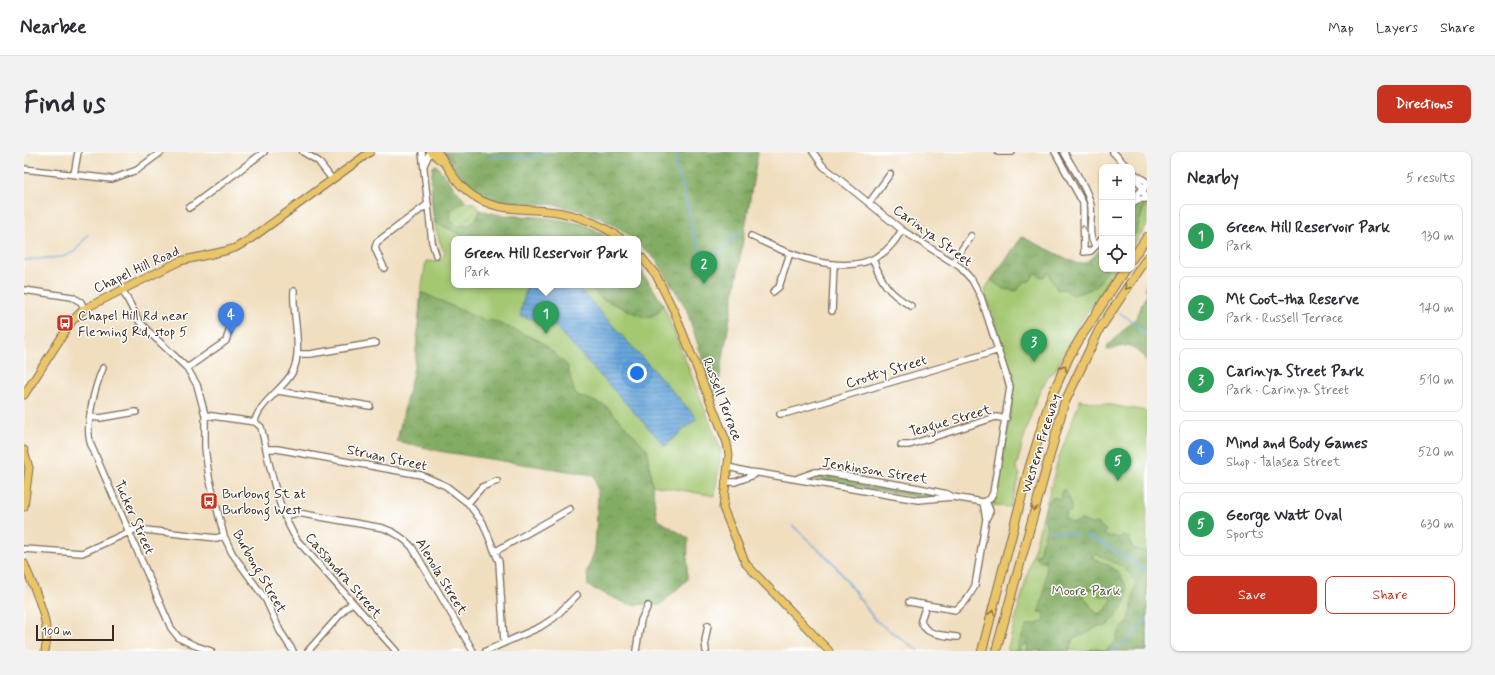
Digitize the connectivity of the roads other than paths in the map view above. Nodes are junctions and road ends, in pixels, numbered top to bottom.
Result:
1 (78, 152) edge
2 (161, 152) edge
3 (264, 152) edge
4 (303, 152) edge
5 (370, 152) edge
6 (422, 152) edge
7 (430, 152) edge
8 (438, 152) edge
9 (813, 152) edge
10 (998, 152) edge
11 (1012, 152) edge
12 (1055, 152) edge
13 (1064, 152) edge
14 (1113, 152) edge
15 (444, 164) junction
16 (1124, 164) edge
17 (424, 165) junction
18 (24, 169) edge
19 (890, 174) dead end
20 (74, 175) junction
21 (1135, 175) edge
22 (1135, 177) edge
23 (332, 179) junction
24 (1147, 182) edge
25 (1143, 188) junction
26 (1135, 196) edge
27 (1147, 199) edge
28 (1135, 202) edge
29 (869, 203) junction
30 (428, 204) junction
31 (189, 208) dead end
32 (902, 230) junction
33 (617, 236) edge
34 (751, 236) dead end
35 (971, 236) dead end
36 (1147, 237) edge
37 (1099, 242) edge
38 (1096, 246) junction
39 (790, 253) junction
40 (436, 255) dead end
41 (1135, 255) edge
42 (641, 257) edge
43 (1147, 258) edge
44 (873, 259) junction
45 (953, 262) junction
46 (834, 264) junction
47 (384, 268) dead end
48 (1123, 272) edge
49 (24, 290) edge
50 (122, 290) junction
51 (294, 290) dead end
52 (773, 292) dead end
53 (911, 306) dead end
54 (84, 309) junction
55 (832, 310) dead end
56 (232, 320) dead end
57 (376, 343) dead end
58 (999, 350) junction
59 (297, 354) junction
60 (103, 368) dead end
61 (187, 368) junction
62 (26, 387) edge
63 (278, 391) junction
64 (24, 394) edge
65 (370, 406) dead end
66 (136, 412) dead end
67 (780, 414) dead end
68 (205, 416) junction
69 (91, 417) junction
70 (1006, 419) junction
71 (255, 422) junction
72 (900, 445) dead end
73 (266, 449) junction
74 (24, 450) edge
75 (728, 467) junction
76 (26, 469) edge
77 (766, 474) junction
78 (793, 478) junction
79 (497, 481) dead end
80 (725, 482) junction
81 (953, 497) junction
82 (985, 502) junction
83 (468, 503) junction
84 (24, 507) edge
85 (570, 509) dead end
86 (284, 516) junction
87 (129, 532) junction
88 (224, 536) junction
89 (24, 549) edge
90 (496, 551) junction
91 (24, 563) edge
92 (577, 595) dead end
93 (909, 602) dead end
94 (352, 603) junction
95 (926, 605) junction
96 (648, 606) dead end
97 (708, 625) dead end
98 (957, 637) dead end
99 (504, 642) junction
100 (45, 651) edge
101 (211, 651) edge
102 (293, 651) edge
103 (308, 651) edge
104 (396, 651) edge
105 (473, 651) edge
106 (486, 651) edge
107 (636, 651) edge
108 (706, 651) edge
109 (829, 651) edge
110 (982, 651) edge
111 (996, 651) edge

1 - 20 street
2 - 20 street
3 - 31 street
4 - 23 street
5 - 23 main road, Chapel Hill Road
6 - 17 street
7 - 15 main road
7 - 17 street
8 - 15 main road
9 - 29 street, Carinya Street
10 - 11 street
38 -> 12 street
13 - 38 street
14 - 16 street
15 - 33 main road
17 - 30 street
18 - 20 street
19 - 29 street
21 - 24 street
22 - 25 street
23 - 50 main road, Chapel Hill Road
24 - 25 street
25 - 26 street
25 - 27 street
27 - 28 street
29 - 32 street, Carinya Street
30 - 40 street
30 - 47 street
32 - 44 street
32 - 45 street, Carinya Street
34 - 39 street
35 - 45 street
36 - 41 highway
37 - 38 street
39 - 46 street
39 - 52 street
42 - 75 main road, Russell Terrace
43 -> 111 highway, Western Freeway
44 - 46 street
44 - 53 street
45 - 58 street, Carinya Street
46 - 55 street
110 -> 48 highway, Western Freeway
49 - 54 street
50 - 54 main road, Chapel Hill Road
50 - 61 street, Burbong Street
51 - 59 street
54 - 62 main road, Chapel Hill Road
56 - 61 street
57 - 59 street
58 - 67 street, Crotty Street
58 - 70 street, Carinya Street
59 - 63 street
60 - 69 street, Tucker Street
61 - 68 street, Burbong Street
62 - 64 main road, Chapel Hill Road
63 - 65 street
63 - 71 street
66 - 69 street
68 - 71 street
68 - 88 street, Burbong Street
69 - 87 street, Tucker Street
70 - 72 street, Teague Street
70 - 82 street, Carinya Street
71 - 73 street, Cassandra Street
73 - 83 street, Struan Street
73 - 86 street, Cassandra Street
74 - 76 main road
75 - 77 street, Jenkinson Street
75 - 80 main road, Russell Terrace
76 - 84 main road
77 - 78 street, Jenkinson Street
77 - 80 street, Jenkinson Street
78 - 81 street, Jenkinson Street
78 - 81 street, Jenkinson Street
79 - 83 street
80 - 109 main road, Russell Terrace
81 - 82 street, Jenkinson Street
82 - 95 street, Carinya Street
83 - 90 street, Struan Street
85 - 90 street
86 - 94 street, Cassandra Street
86 - 105 street, Alenola Street
87 - 88 street
87 - 89 street
87 - 101 street, Tucker Street
88 - 102 street, Burbong Street
90 - 99 street, Struan Street
91 - 100 main road
92 - 99 street
93 - 95 street
94 - 103 street
94 - 104 street, Cassandra Street
95 - 98 street
96 - 107 street
97 - 108 street
99 - 106 street

